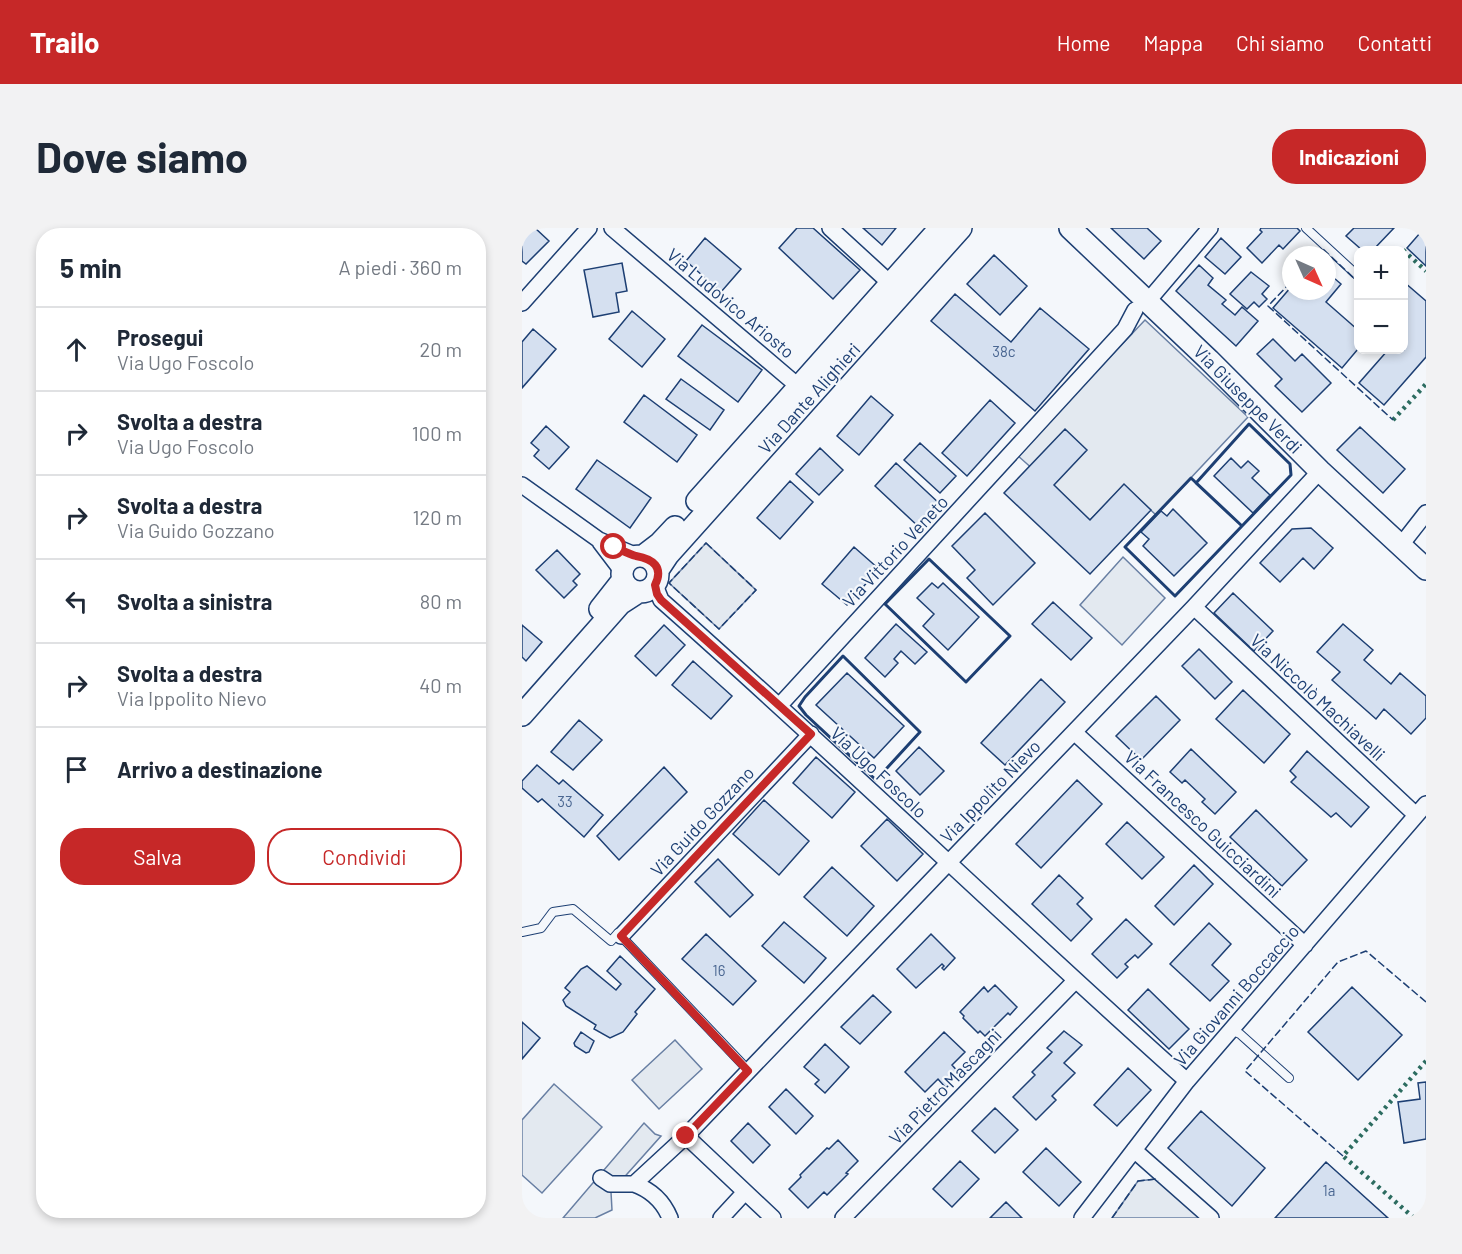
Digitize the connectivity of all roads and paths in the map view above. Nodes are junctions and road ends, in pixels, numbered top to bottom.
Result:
1 (589, 228) edge
2 (612, 228) edge
3 (830, 228) edge
4 (940, 228) edge
5 (961, 228) edge
6 (1070, 228) edge
7 (1210, 228) edge
8 (1306, 228) edge
9 (1354, 271) edge
10 (891, 284) junction
11 (522, 302) edge
12 (1141, 305) junction
13 (798, 386) junction
14 (1320, 471) junction
15 (522, 485) edge
16 (1426, 513) edge
17 (1401, 545) junction
18 (1426, 569) edge
19 (639, 573) junction
20 (1194, 607) junction
21 (522, 699) edge
22 (780, 705) junction
23 (522, 715) edge
24 (1074, 732) junction
25 (811, 734) junction
26 (1421, 810) edge
27 (947, 862) junction
28 (522, 932) edge
29 (621, 936) junction
30 (1305, 945) junction
31 (1075, 981) junction
32 (1231, 1030) junction
33 (748, 1071) junction
34 (1289, 1078) dead end
35 (1187, 1081) junction
36 (686, 1136) junction
37 (1134, 1150) junction
38 (601, 1178) dead end
39 (634, 1184) junction
40 (745, 1192) junction
41 (670, 1218) edge
42 (721, 1218) edge
43 (773, 1218) edge
44 (843, 1218) edge
45 (1082, 1218) edge
46 (1211, 1218) edge

1 - 11 street
2 - 13 street, Via Ludovico Ariosto
3 - 10 street
4 - 10 street, Via Dante Alighieri
5 - 19 street, Via Dante Alighieri
6 - 12 street, Via Giuseppe Verdi
7 - 12 street, Via Vittorio Veneto
8 - 9 lane
10 - 13 street, Via Dante Alighieri
12 - 14 street, Via Giuseppe Verdi
12 - 22 street, Via Vittorio Veneto
13 - 19 street, Via Dante Alighieri
14 - 17 street, Via Giuseppe Verdi
14 - 20 street, Via Ippolito Nievo
15 - 19 street
16 - 17 street
17 - 18 street, Via Giuseppe Verdi
19 - 21 street, Via Dante Alighieri
19 - 22 street, Via Ugo Foscolo
19 - 23 street, Via Dante Alighieri
20 - 24 street, Via Ippolito Nievo
20 - 26 street, Via Niccolò Machiavelli
22 - 25 street, Via Ugo Foscolo
24 - 27 street, Via Ippolito Nievo
24 - 30 street, Via Francesco Guicciardini
25 - 27 street, Via Ugo Foscolo
25 - 29 street, Via Guido Gozzano
26 - 30 street, Via Giovanni Boccaccio
27 - 31 street, Via Ugo Foscolo
27 - 33 street, Via Ippolito Nievo
28 - 29 lane
29 - 33 lane
30 - 32 street, Via Giovanni Boccaccio
31 - 35 street, Via Ugo Foscolo
31 - 44 street, Via Pietro Mascagni
32 - 34 lane
32 - 35 street, Via Giovanni Boccaccio
33 - 36 street, Via Ippolito Nievo
35 - 37 street, Via Giovanni Boccaccio
36 - 39 street, Via Ippolito Nievo
36 - 40 street
37 - 45 street, Via Giovanni Boccaccio
37 - 46 street
38 - 39 street
39 - 41 street
40 - 42 street
40 - 43 street

